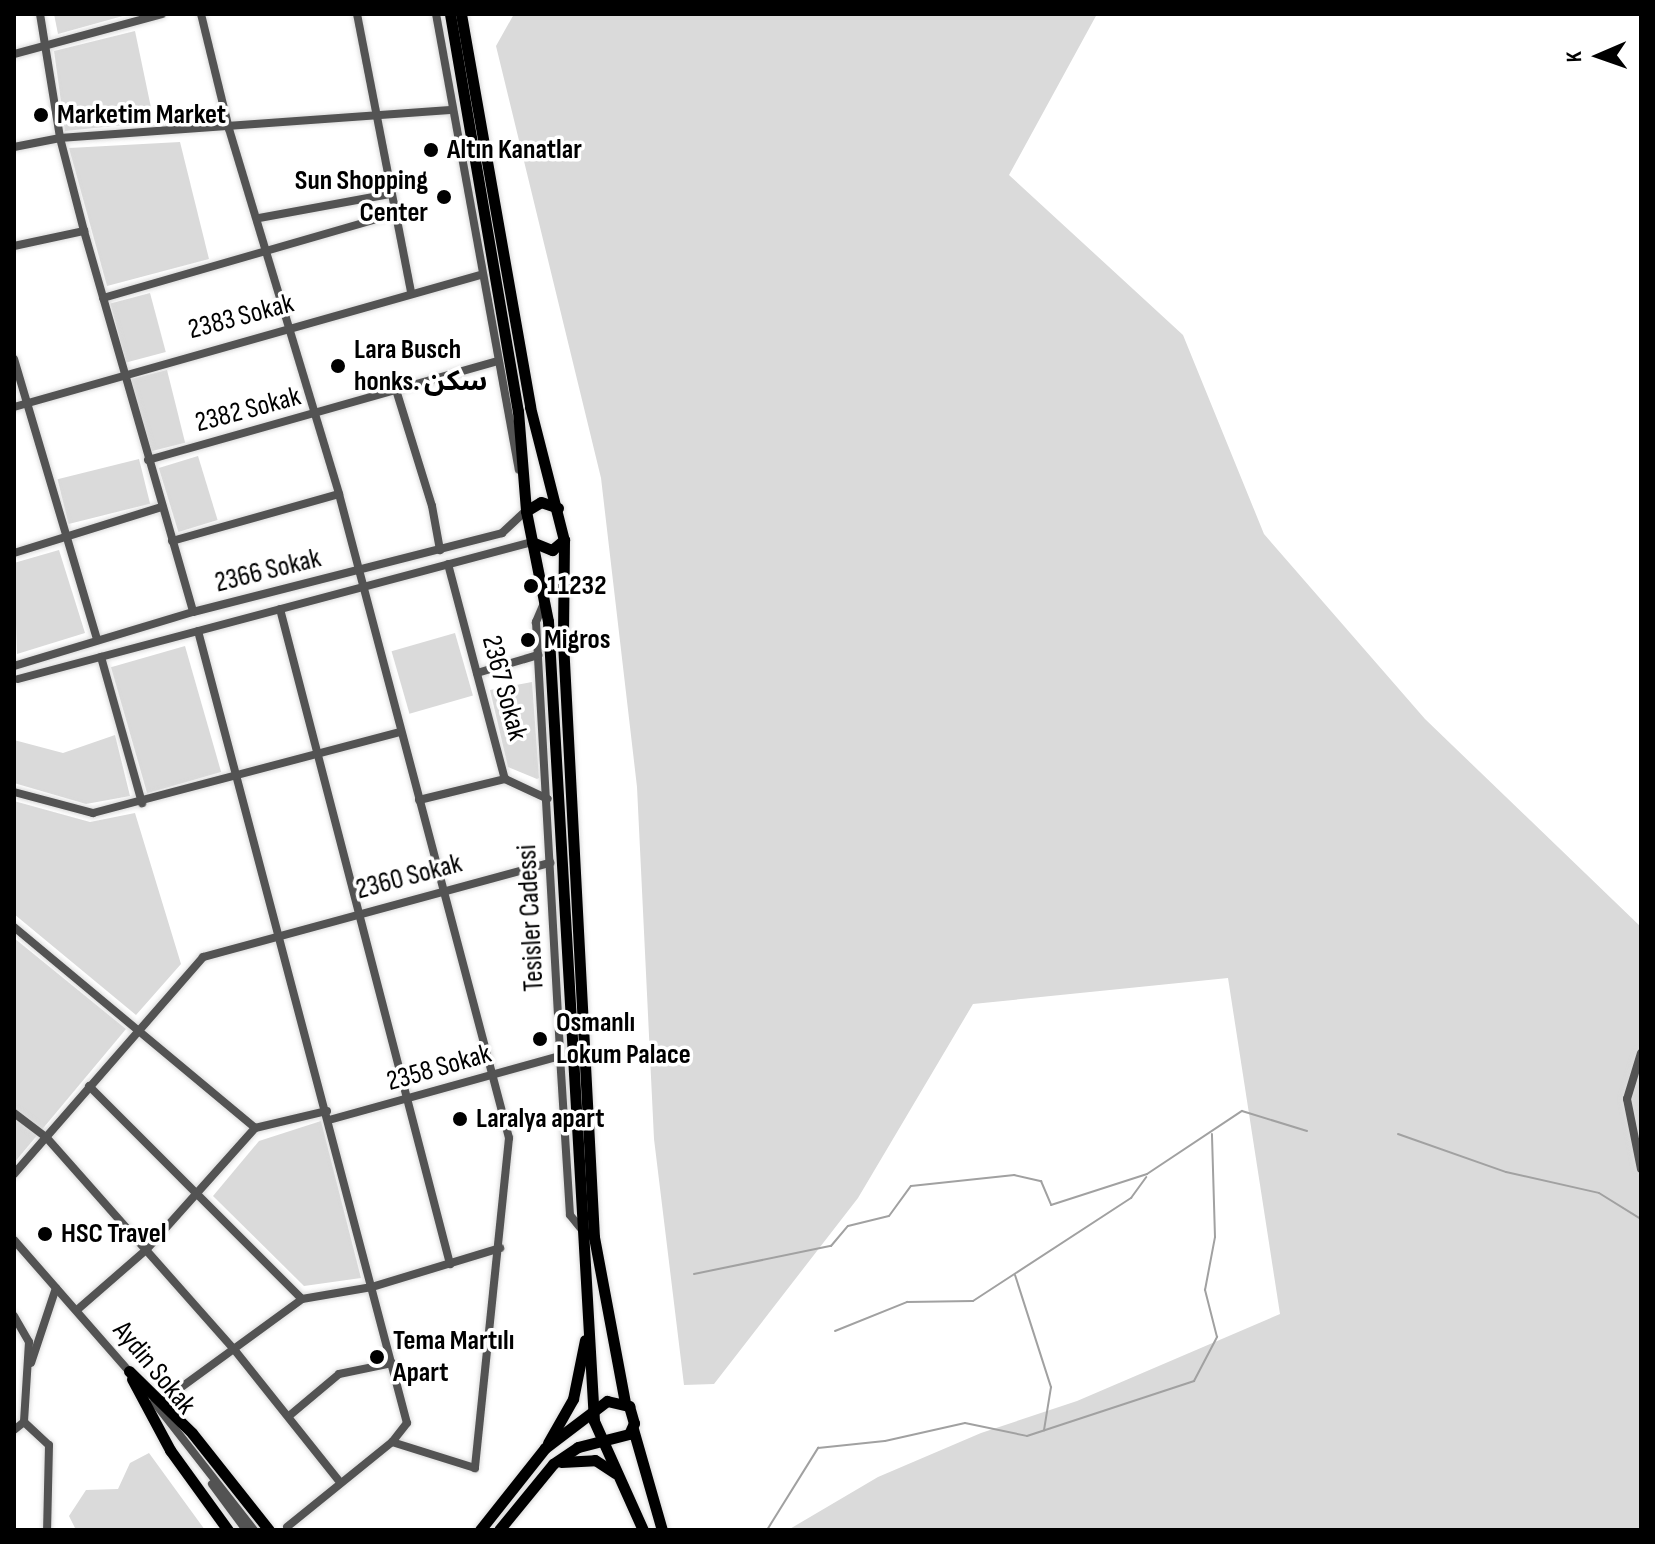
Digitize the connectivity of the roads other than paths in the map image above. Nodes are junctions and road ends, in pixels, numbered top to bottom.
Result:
1 (40, 14) edge
2 (162, 14) edge
3 (201, 14) edge
4 (357, 14) edge
5 (436, 14) edge
6 (450, 14) edge
7 (461, 14) edge
8 (46, 46) junction
9 (14, 54) edge
10 (453, 110) junction
11 (376, 119) junction
12 (229, 129) junction
13 (60, 138) junction
14 (14, 147) edge
15 (390, 194) junction
16 (394, 214) junction
17 (259, 218) junction
18 (84, 231) junction
19 (14, 246) edge
20 (268, 247) junction
21 (482, 275) junction
22 (411, 292) junction
23 (103, 298) junction
24 (292, 327) junction
25 (14, 359) edge
26 (498, 361) junction
27 (123, 373) junction
28 (397, 393) junction
29 (27, 402) junction
30 (14, 407) edge
31 (317, 414) junction
32 (148, 460) junction
33 (524, 484) junction
34 (339, 494) junction
35 (162, 507) junction
36 (558, 508) junction
37 (526, 511) junction
38 (67, 537) junction
39 (564, 540) junction
40 (172, 541) junction
41 (532, 542) junction
42 (440, 550) junction
43 (14, 553) edge
44 (448, 564) junction
45 (360, 570) junction
46 (363, 586) junction
47 (545, 602) junction
48 (280, 609) junction
49 (193, 612) junction
50 (198, 631) junction
51 (97, 640) junction
52 (538, 655) junction
53 (101, 657) junction
54 (14, 666) edge
55 (477, 673) junction
56 (16, 683) edge
57 (400, 732) junction
58 (319, 755) junction
59 (237, 777) junction
60 (505, 779) junction
61 (14, 792) edge
62 (548, 799) junction
63 (419, 800) junction
64 (142, 803) junction
65 (550, 863) junction
66 (443, 891) junction
67 (361, 914) junction
68 (14, 927) edge
69 (279, 935) junction
70 (137, 1028) junction
71 (1641, 1053) edge
72 (560, 1056) junction
73 (492, 1077) junction
74 (89, 1086) junction
75 (410, 1101) junction
76 (14, 1113) edge
77 (328, 1116) junction
78 (255, 1128) junction
79 (46, 1137) junction
80 (1641, 1169) edge
81 (14, 1174) edge
82 (201, 1192) junction
83 (582, 1230) junction
84 (14, 1240) edge
85 (500, 1248) junction
86 (146, 1250) junction
87 (450, 1264) junction
88 (372, 1287) junction
89 (586, 1287) junction
90 (56, 1288) junction
91 (302, 1299) junction
92 (77, 1310) junction
93 (14, 1316) edge
94 (233, 1348) junction
95 (392, 1363) junction
96 (129, 1371) junction
97 (29, 1372) junction
98 (161, 1402) junction
99 (625, 1402) junction
100 (597, 1409) junction
101 (289, 1416) junction
102 (24, 1422) junction
103 (633, 1429) junction
104 (14, 1430) edge
105 (604, 1437) junction
106 (392, 1442) junction
107 (545, 1448) junction
108 (553, 1464) junction
109 (620, 1480) junction
110 (340, 1482) junction
111 (287, 1527) dead end
112 (47, 1530) edge
113 (228, 1530) edge
114 (246, 1530) edge
115 (254, 1530) edge
116 (269, 1530) edge
117 (480, 1530) edge
118 (499, 1530) edge
119 (643, 1530) edge
120 (662, 1530) edge

1 - 8 street
2 - 8 street
3 - 12 street
4 - 11 street
5 - 10 street
6 - 33 main road
7 - 36 main road
8 - 9 street
8 - 13 street
10 - 11 street
10 - 21 street
11 - 12 street
11 - 15 street
12 - 13 street
12 - 17 street
13 - 14 street
13 - 18 street
15 - 16 street
15 - 17 street
16 - 20 street
16 - 22 street
17 - 20 street
18 - 19 street
18 - 23 street
20 - 23 street
20 - 24 street
21 - 22 street, 2383 Sokak
21 - 26 street
22 - 24 street, 2383 Sokak
23 - 27 street
24 - 27 street, 2383 Sokak
24 - 31 street
25 - 29 street
26 - 28 street, 2382 Sokak
26 - 33 street
27 - 29 street, 2383 Sokak
27 - 32 street
28 - 31 street, 2382 Sokak
28 - 42 street
29 - 30 street, 2383 Sokak
29 - 38 street
31 - 32 street, 2382 Sokak
31 - 34 street
32 - 35 street
33 - 37 main road
34 - 40 street
34 - 45 street
35 - 38 street
35 - 40 street
36 - 37 main road
36 - 39 main road
37 - 41 main road
37 - 42 street, 2366 Sokak
38 - 43 street
38 - 51 street
39 - 41 main road
39 - 99 main road
40 - 49 street
41 - 44 street, 2366 Sokak
41 - 47 main road
42 - 45 street, 2366 Sokak
44 - 46 street, 2366 Sokak
44 - 55 street, 2367 Sokak
45 - 46 street
45 - 49 street, 2366 Sokak
46 - 48 street, 2366 Sokak
46 - 57 street
47 - 52 street, Tesisler Cadessi
47 - 83 main road
48 - 50 street, 2366 Sokak
48 - 58 street
49 - 51 street, 2366 Sokak
50 - 53 street, 2366 Sokak
50 - 59 street
51 - 54 street, 2366 Sokak
52 - 55 street
52 - 62 street, Tesisler Cadessi
53 - 56 street, 2366 Sokak
53 - 64 street
54 - 56 street
55 - 60 street, 2367 Sokak
57 - 58 street
57 - 63 street
58 - 59 street
58 - 67 street
59 - 64 street
59 - 69 street
60 - 62 street, 2367 Sokak
60 - 63 street
61 - 64 street
62 - 65 street, Tesisler Cadessi
63 - 66 street
65 - 66 street, 2360 Sokak
65 - 72 street, Tesisler Cadessi
66 - 67 street, 2360 Sokak
66 - 73 street
67 - 69 street, 2360 Sokak
67 - 75 street
68 - 70 street
69 - 70 street, 2360 Sokak
69 - 77 street
70 - 74 street, 2360 Sokak
70 - 78 street
71 - 80 street
72 - 73 street, 2358 Sokak
72 - 83 street, Tesisler Cadessi
73 - 75 street, 2358 Sokak
73 - 85 street
74 - 79 street, 2360 Sokak
74 - 82 street
75 - 77 street, 2358 Sokak
75 - 87 street
76 - 79 street
77 - 78 street, 2358 Sokak
77 - 88 street
78 - 82 street
79 - 81 street, 2360 Sokak
79 - 86 street
82 - 86 street
82 - 91 street
83 - 89 main road
84 - 90 street, Aydin Sokak
85 - 87 street
85 - 106 street
86 - 92 street
86 - 94 street
87 - 88 street
88 - 91 street
88 - 95 street
89 - 100 main road
89 - 107 main road
90 - 92 street, Aydin Sokak
90 - 97 street
91 - 94 street
92 - 96 street, Aydin Sokak
93 - 97 street
94 - 98 street
94 - 101 street
95 - 101 street
95 - 106 street
96 - 98 main road
96 - 113 main road
96 - 114 street
96 - 115 street, Aydin Sokak
97 - 102 street
98 - 116 main road
99 - 100 main road
99 - 103 main road
100 - 105 main road
100 - 107 main road
101 - 110 street
102 - 104 street
102 - 112 street
103 - 105 main road
103 - 120 main road
105 - 108 main road
105 - 109 main road
106 - 110 street
107 - 117 main road
108 - 109 main road
108 - 118 main road
109 - 119 main road
110 - 111 street

